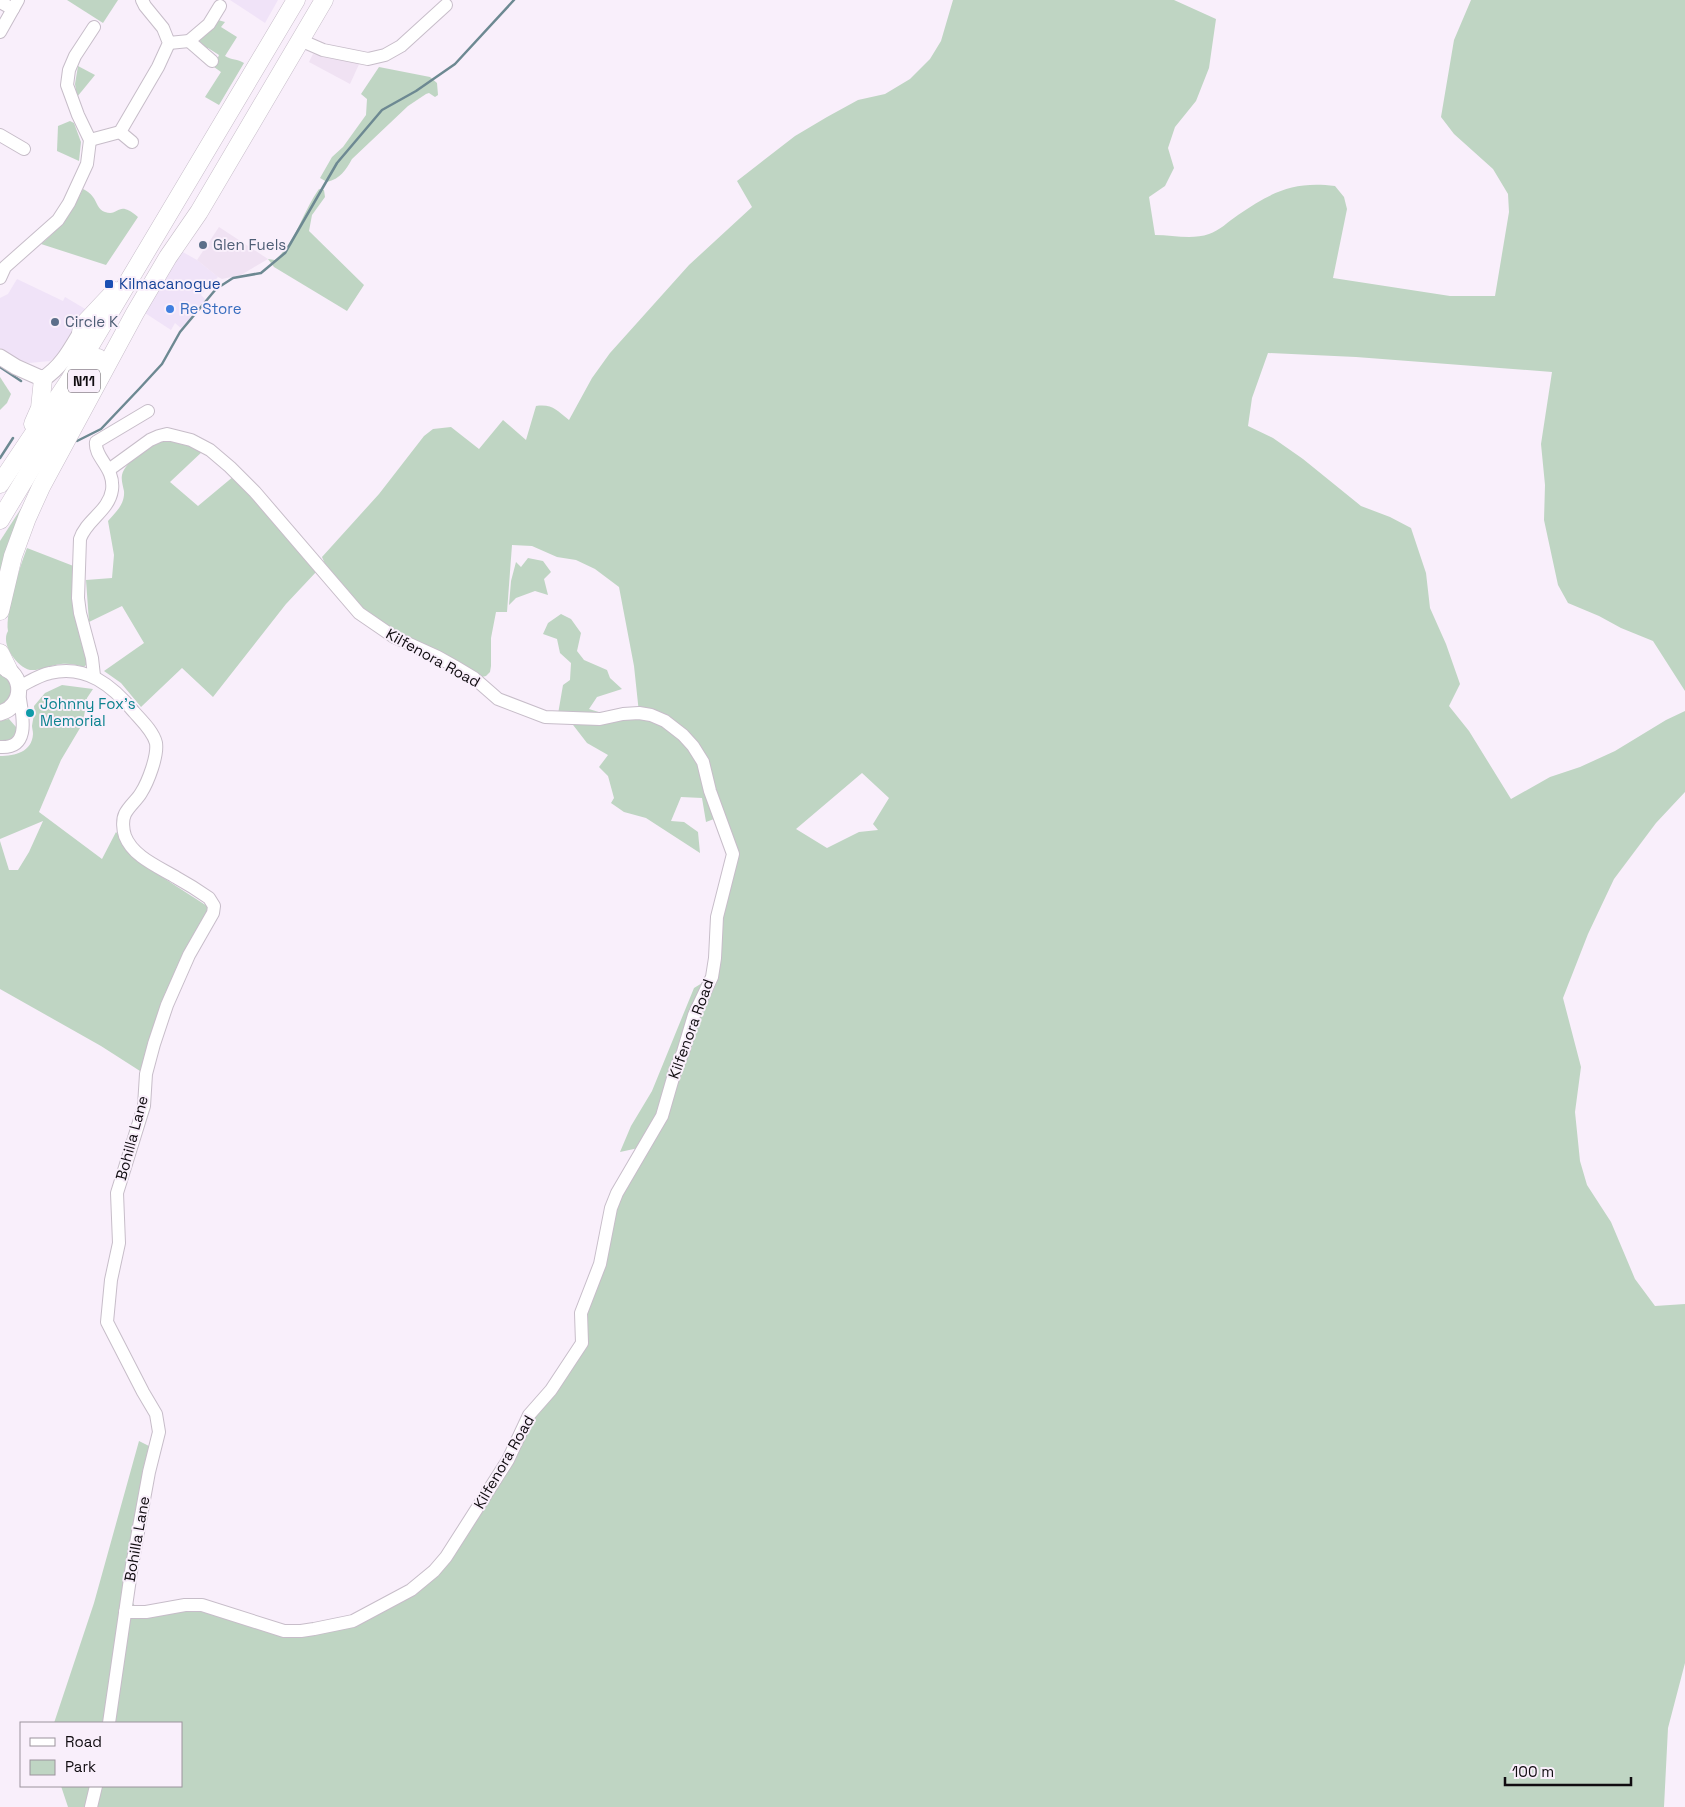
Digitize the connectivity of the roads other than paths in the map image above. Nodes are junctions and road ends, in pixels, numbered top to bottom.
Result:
1 (142, 0) edge
2 (296, 0) edge
3 (312, 0) edge
4 (324, 0) edge
5 (0, 2) edge
6 (15, 4) edge
7 (446, 5) dead end
8 (220, 6) dead end
9 (94, 26) dead end
10 (0, 32) edge
11 (300, 40) junction
12 (189, 41) junction
13 (169, 43) junction
14 (212, 61) dead end
15 (120, 132) junction
16 (0, 135) edge
17 (90, 140) junction
18 (132, 142) dead end
19 (24, 149) dead end
20 (150, 248) junction
21 (0, 278) edge
22 (80, 332) joint
23 (0, 357) edge
24 (43, 379) junction
25 (148, 411) dead end
26 (110, 469) junction
27 (0, 483) edge
28 (0, 520) edge
29 (0, 611) edge
30 (0, 653) edge
31 (4, 667) edge
32 (94, 676) junction
33 (19, 690) junction
34 (4, 711) edge
35 (22, 727) junction
36 (0, 747) edge
37 (126, 1612) junction
38 (109, 1722) edge
39 (96, 1787) edge
40 (91, 1807) edge

1 - 13 street
2 - 20 highway, N11
3 - 28 highway, N11
4 - 11 highway, N11
5 - 6 street
6 - 10 street
7 - 11 street
8 - 12 street
9 - 17 street
11 - 29 highway, N11
12 - 13 street
12 - 14 street
13 - 15 street
15 - 17 street
15 - 18 street
16 - 19 street
17 - 21 street
20 - 22 highway, N11
20 - 27 highway, N11
22 - 24 main road
23 - 24 main road
24 - 27 highway, N11
25 - 26 street
26 - 32 street
26 - 37 street, Kilfenora Road
30 - 31 highway
31 - 33 main road
32 - 33 street, Bohilla Lane
32 - 37 street, Bohilla Lane
33 - 34 main road
33 - 35 street
34 - 35 street
35 - 36 street
37 - 38 street, Bohilla Lane
39 - 40 street

